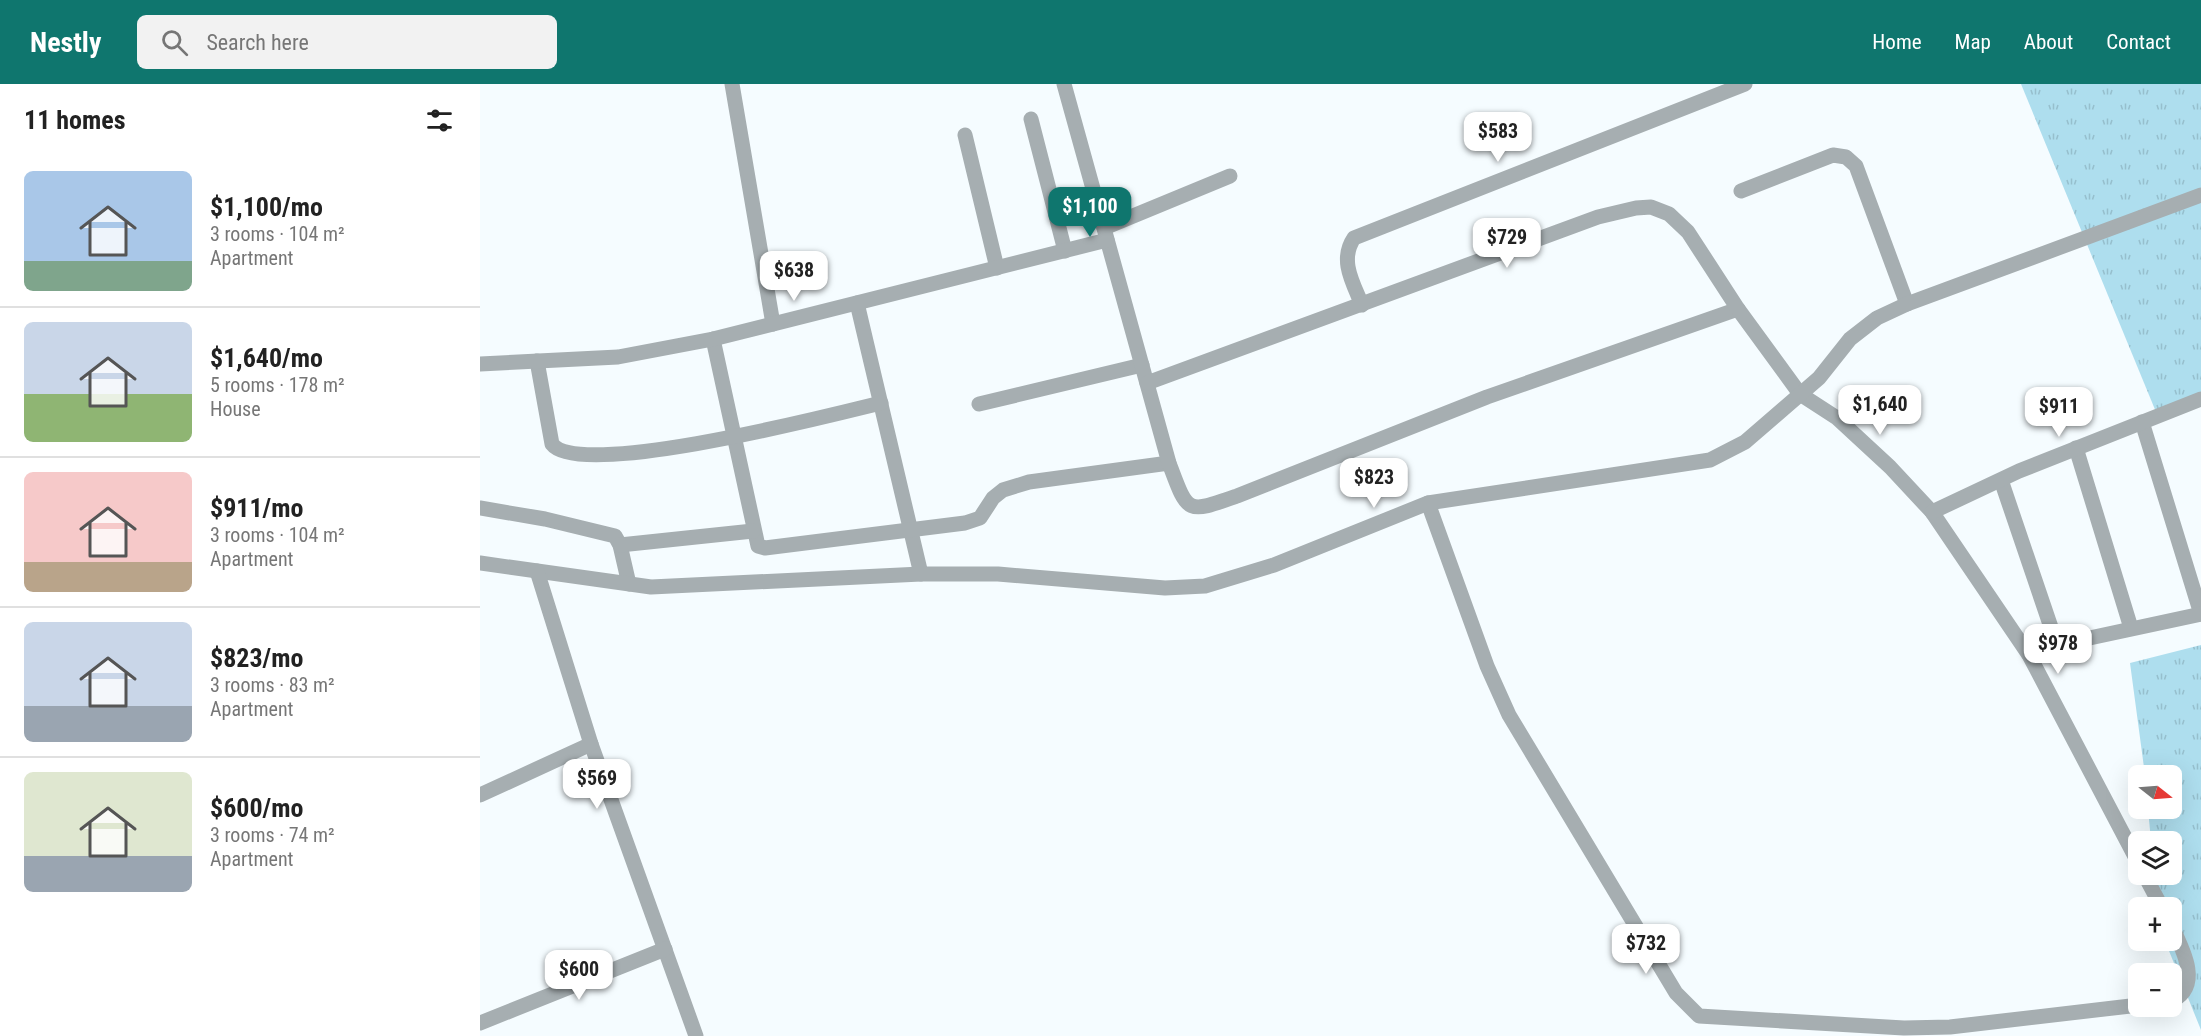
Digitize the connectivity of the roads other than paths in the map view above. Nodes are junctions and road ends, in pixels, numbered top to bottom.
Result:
1 (732, 84) edge
2 (1064, 84) edge
3 (1745, 84) edge
4 (1031, 119) dead end
5 (964, 135) dead end
6 (1230, 176) dead end
7 (1741, 191) dead end
8 (2201, 195) edge
9 (1106, 234) junction
10 (1065, 251) junction
11 (997, 268) junction
12 (857, 303) junction
13 (1907, 304) junction
14 (1362, 305) junction
15 (1738, 309) junction
16 (773, 324) junction
17 (713, 339) junction
18 (537, 361) junction
19 (480, 364) edge
20 (1142, 365) junction
21 (1147, 383) junction
22 (1800, 394) junction
23 (2201, 399) edge
24 (881, 403) junction
25 (979, 404) dead end
26 (2142, 422) junction
27 (734, 438) junction
28 (2076, 448) junction
29 (1169, 464) junction
30 (2001, 480) junction
31 (1428, 503) junction
32 (480, 508) edge
33 (1932, 512) junction
34 (910, 528) junction
35 (753, 531) junction
36 (620, 544) junction
37 (480, 563) edge
38 (537, 571) junction
39 (921, 574) junction
40 (629, 584) junction
41 (2201, 614) edge
42 (2131, 628) junction
43 (2057, 645) junction
44 (2029, 655) junction
45 (591, 744) junction
46 (480, 795) edge
47 (2128, 843) edge
48 (2182, 946) edge
49 (665, 949) junction
50 (2182, 995) edge
51 (2128, 1007) edge
52 (480, 1023) edge
53 (1950, 1031) edge
54 (1903, 1032) edge
55 (696, 1036) edge

1 - 16 street
2 - 9 street
3 - 14 street
4 - 10 street
5 - 11 street
6 - 9 street
7 - 13 street
8 - 13 street
9 - 10 street
9 - 20 street
10 - 11 street
11 - 12 street
12 - 16 street
12 - 24 street
13 - 22 street
14 - 15 street
14 - 21 street
15 - 22 street
15 - 29 street
16 - 17 street
17 - 18 street
17 - 27 street
18 - 19 street
18 - 27 street
20 - 21 street
20 - 25 street
21 - 29 street
22 - 31 street
22 - 33 street
23 - 26 street
24 - 27 street
24 - 34 street
26 - 28 street
26 - 41 street
27 - 35 street
28 - 30 street
28 - 42 street
29 - 34 street
30 - 33 street
30 - 43 street
31 - 39 street
31 - 54 street
32 - 36 street
33 - 44 street
34 - 35 street
34 - 39 street
35 - 36 street
36 - 40 street
37 - 38 street
38 - 40 street
38 - 45 street
39 - 40 street
41 - 42 street
42 - 43 street
43 - 44 street
44 - 47 street
45 - 46 street
45 - 49 street
48 - 50 street
49 - 52 street
49 - 55 street
51 - 53 street
53 - 54 street

